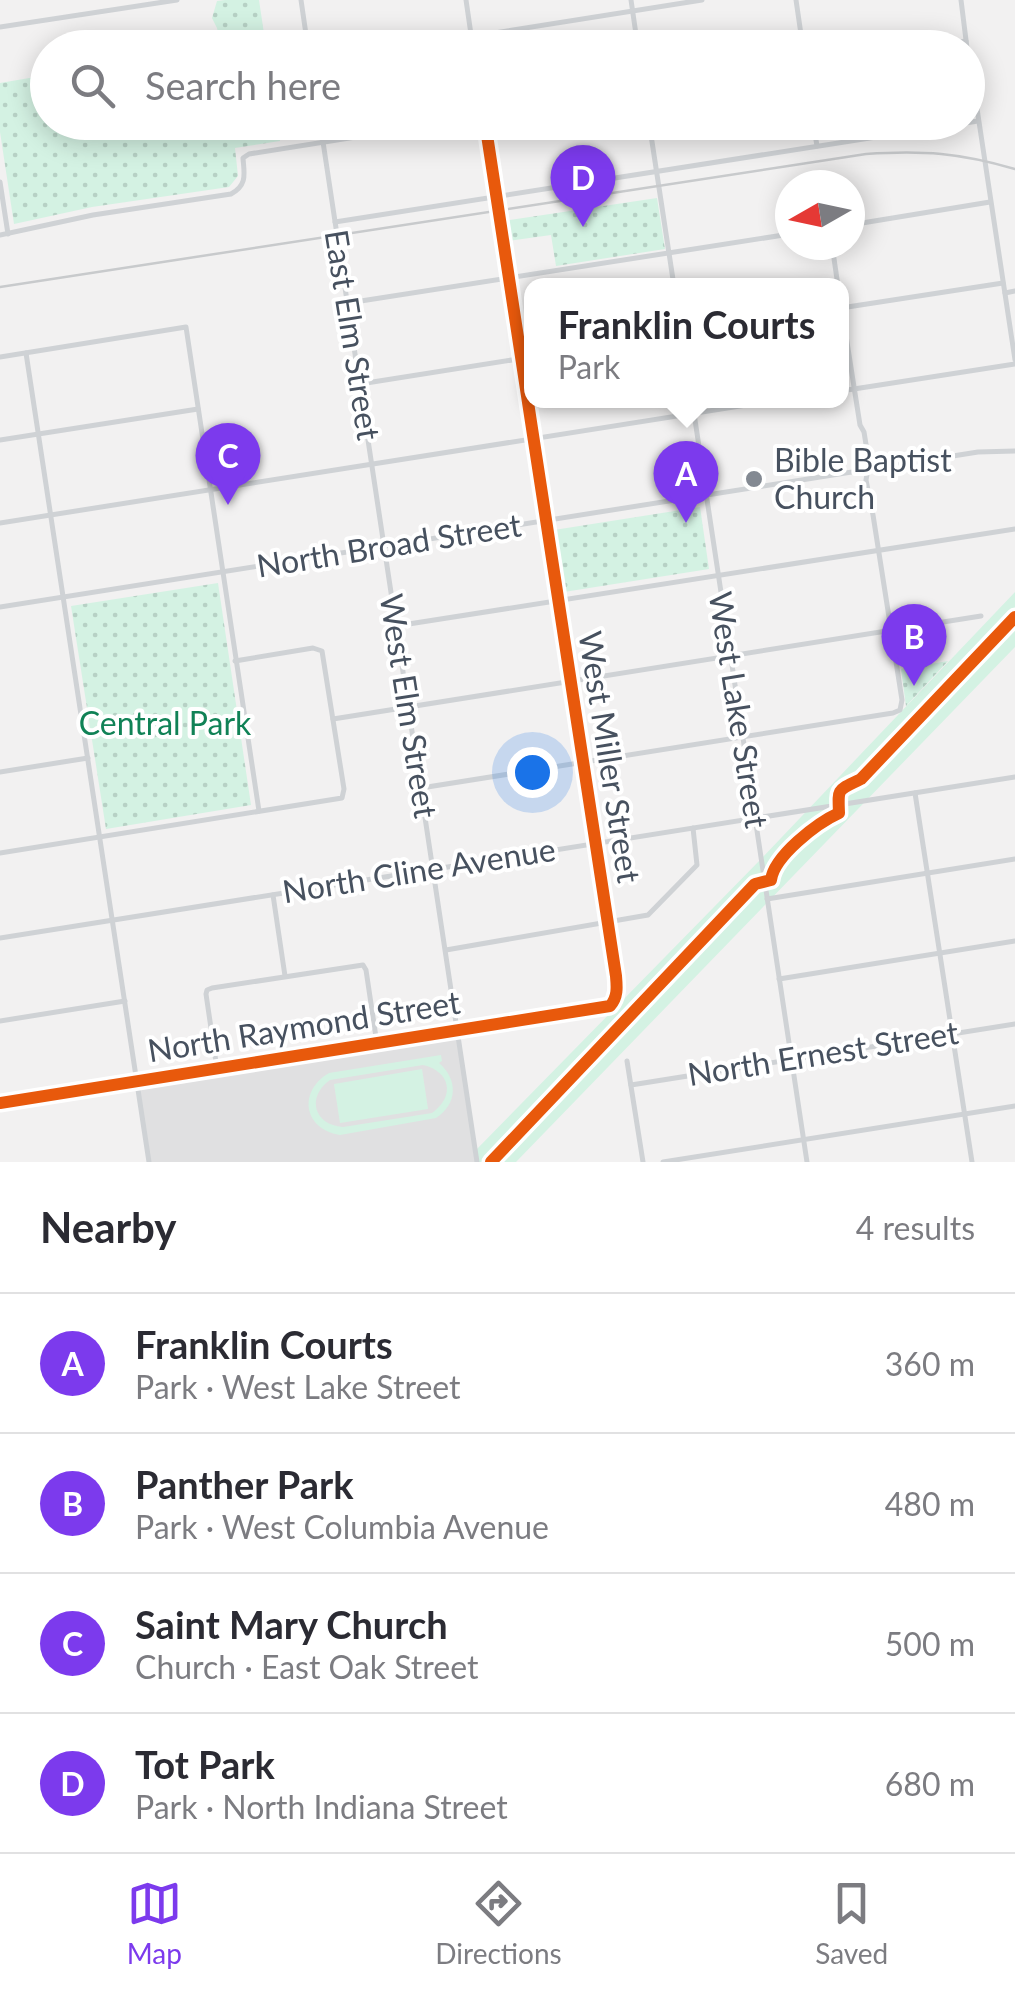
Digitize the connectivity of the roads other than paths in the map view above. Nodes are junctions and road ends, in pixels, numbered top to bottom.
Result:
1 (177, 0) edge
2 (301, 0) edge
3 (466, 0) edge
4 (630, 0) edge
5 (702, 0) edge
6 (796, 0) edge
7 (960, 0) edge
8 (137, 3) edge
9 (632, 11) junction
10 (0, 28) edge
11 (305, 30) edge
12 (470, 30) edge
13 (510, 30) edge
14 (635, 30) edge
15 (800, 30) edge
16 (965, 30) edge
17 (336, 140) edge
18 (488, 140) edge
19 (652, 140) edge
20 (816, 140) edge
21 (856, 140) edge
22 (981, 140) edge
23 (323, 142) junction
24 (817, 146) junction
25 (656, 172) junction
26 (0, 182) edge
27 (496, 197) junction
28 (990, 202) junction
29 (335, 222) junction
30 (865, 223) edge
31 (4, 234) edge
32 (775, 236) edge
33 (669, 253) junction
34 (508, 278) junction
35 (673, 278) edge
36 (1003, 283) junction
37 (1015, 291) edge
38 (1005, 292) junction
39 (347, 303) junction
40 (849, 306) edge
41 (26, 353) junction
42 (0, 357) edge
43 (849, 357) edge
44 (524, 358) edge
45 (520, 359) junction
46 (1015, 362) edge
47 (360, 384) junction
48 (524, 386) edge
49 (854, 389) junction
50 (849, 390) edge
51 (527, 408) edge
52 (693, 408) edge
53 (730, 408) edge
54 (198, 409) junction
55 (694, 414) junction
56 (38, 434) junction
57 (532, 439) junction
58 (0, 440) edge
59 (1015, 451) edge
60 (372, 464) junction
61 (867, 470) junction
62 (212, 490) junction
63 (706, 496) junction
64 (51, 515) junction
65 (545, 521) junction
66 (0, 523) edge
67 (1015, 529) edge
68 (384, 547) junction
69 (879, 550) junction
70 (223, 572) junction
71 (718, 575) junction
72 (64, 597) junction
73 (557, 601) junction
74 (0, 607) edge
75 (980, 616) dead end
76 (396, 626) junction
77 (890, 630) junction
78 (730, 656) junction
79 (235, 661) junction
80 (569, 682) junction
81 (408, 708) junction
82 (333, 719) junction
83 (742, 737) junction
84 (88, 758) junction
85 (582, 763) junction
86 (0, 772) edge
87 (1015, 777) edge
88 (421, 788) junction
89 (916, 793) junction
90 (259, 811) junction
91 (754, 818) junction
92 (694, 828) junction
93 (100, 837) junction
94 (594, 844) junction
95 (0, 853) edge
96 (1015, 859) edge
97 (434, 869) junction
98 (928, 873) junction
99 (272, 895) junction
100 (768, 899) junction
101 (112, 920) junction
102 (607, 923) junction
103 (0, 938) edge
104 (1015, 942) edge
105 (446, 950) junction
106 (940, 953) junction
107 (285, 976) junction
108 (779, 979) junction
109 (125, 1001) junction
110 (614, 1002) joint
111 (0, 1021) edge
112 (1015, 1024) edge
113 (458, 1030) junction
114 (952, 1034) junction
115 (377, 1044) junction
116 (792, 1059) junction
117 (627, 1062) dead end
118 (217, 1069) junction
119 (137, 1082) junction
120 (631, 1085) junction
121 (0, 1102) edge
122 (1015, 1106) edge
123 (965, 1114) junction
124 (804, 1140) junction
125 (149, 1162) edge
126 (477, 1162) edge
127 (643, 1162) edge
128 (663, 1162) edge
129 (807, 1162) edge
130 (972, 1162) edge

1 - 8 street
2 - 11 street
3 - 12 street
4 - 9 street
5 - 9 street
6 - 15 street
7 - 16 street
8 - 10 street
9 - 13 street
9 - 14 street
17 - 23 street
18 - 27 street, West Miller Street
19 - 25 street
20 - 24 street
21 - 24 street
22 - 28 street
23 - 29 street, East Elm Street
23 - 31 street
24 - 25 street
25 - 27 street
25 - 33 street
26 - 31 street
27 - 29 street
27 - 34 street, West Miller Street
28 - 30 street
28 - 36 street
29 - 39 street, East Elm Street
32 - 33 street
33 - 34 street
33 - 35 street
34 - 39 street
34 - 45 street, West Miller Street
36 - 38 street
36 - 40 street
37 - 38 street
38 - 46 street
39 - 47 street, East Elm Street
41 - 42 street
41 - 54 street
41 - 56 street
43 - 49 street
44 - 45 street
45 - 47 street
45 - 48 street, West Miller Street
46 - 49 street
47 - 60 street, East Elm Street
49 - 50 street
49 - 61 street
51 - 57 street, West Miller Street
52 - 55 street, West Lake Street
53 - 55 street
54 - 56 street
54 - 62 street
55 - 57 street
55 - 63 street, West Lake Street
56 - 58 street
56 - 64 street
57 - 60 street
57 - 65 street, West Miller Street
59 - 61 street, North Broad Street
60 - 62 street
60 - 68 street, East Elm Street
61 - 63 street, North Broad Street
61 - 69 street
62 - 64 street
62 - 70 street
63 - 65 street, North Broad Street
63 - 71 street, West Lake Street
64 - 66 street
64 - 72 street
65 - 68 street, North Broad Street
65 - 73 street, West Miller Street
67 - 69 street
68 - 70 street, North Broad Street
68 - 76 street, West Elm Street
69 - 71 street
69 - 77 street
70 - 72 street, North Broad Street
70 - 79 street
71 - 73 street
71 - 78 street, West Lake Street
72 - 74 street, North Broad Street
72 - 84 street
73 - 76 street
73 - 80 street, West Miller Street
75 - 77 street
76 - 81 street, West Elm Street
77 - 78 street
77 - 83 street
78 - 80 street
78 - 83 street, West Lake Street
79 - 82 street
79 - 90 street
80 - 81 street
80 - 85 street, West Miller Street
81 - 82 street
81 - 88 street, West Elm Street
82 - 90 street
83 - 85 street
83 - 91 street, West Lake Street
84 - 86 street
84 - 93 street
85 - 88 street
85 - 94 street, West Miller Street
87 - 89 street, North Cline Avenue
88 - 97 street, West Elm Street
89 - 91 street, North Cline Avenue
89 - 98 street
90 - 93 street
91 - 92 street, North Cline Avenue
91 - 100 street, West Lake Street
92 - 94 street, North Cline Avenue
92 - 102 street
93 - 95 street
93 - 101 street
94 - 97 street, North Cline Avenue
94 - 102 street, West Miller Street
96 - 98 street
97 - 99 street, North Cline Avenue
97 - 105 street, West Elm Street
98 - 100 street
98 - 106 street
99 - 101 street, North Cline Avenue
99 - 107 street
100 - 108 street, West Lake Street
101 - 103 street, North Cline Avenue
101 - 109 street
102 - 105 street
102 - 110 street, West Miller Street
104 - 106 street
105 - 113 street, West Elm Street
106 - 108 street
106 - 114 street
107 - 115 street
107 - 118 street
108 - 116 street, West Lake Street
109 - 111 street
109 - 119 street
110 - 113 street, North Raymond Street
112 - 114 street, North Ernest Street
113 - 115 street, North Raymond Street
113 - 126 street, West Elm Street
114 - 116 street, North Ernest Street
114 - 123 street
115 - 118 street, North Raymond Street
116 - 120 street, North Ernest Street
116 - 124 street, West Lake Street
117 - 120 street
118 - 119 street, North Raymond Street
119 - 121 street, North Raymond Street
119 - 125 street
120 - 127 street
122 - 123 street
123 - 124 street
123 - 130 street
124 - 128 street
124 - 129 street, West Lake Street

